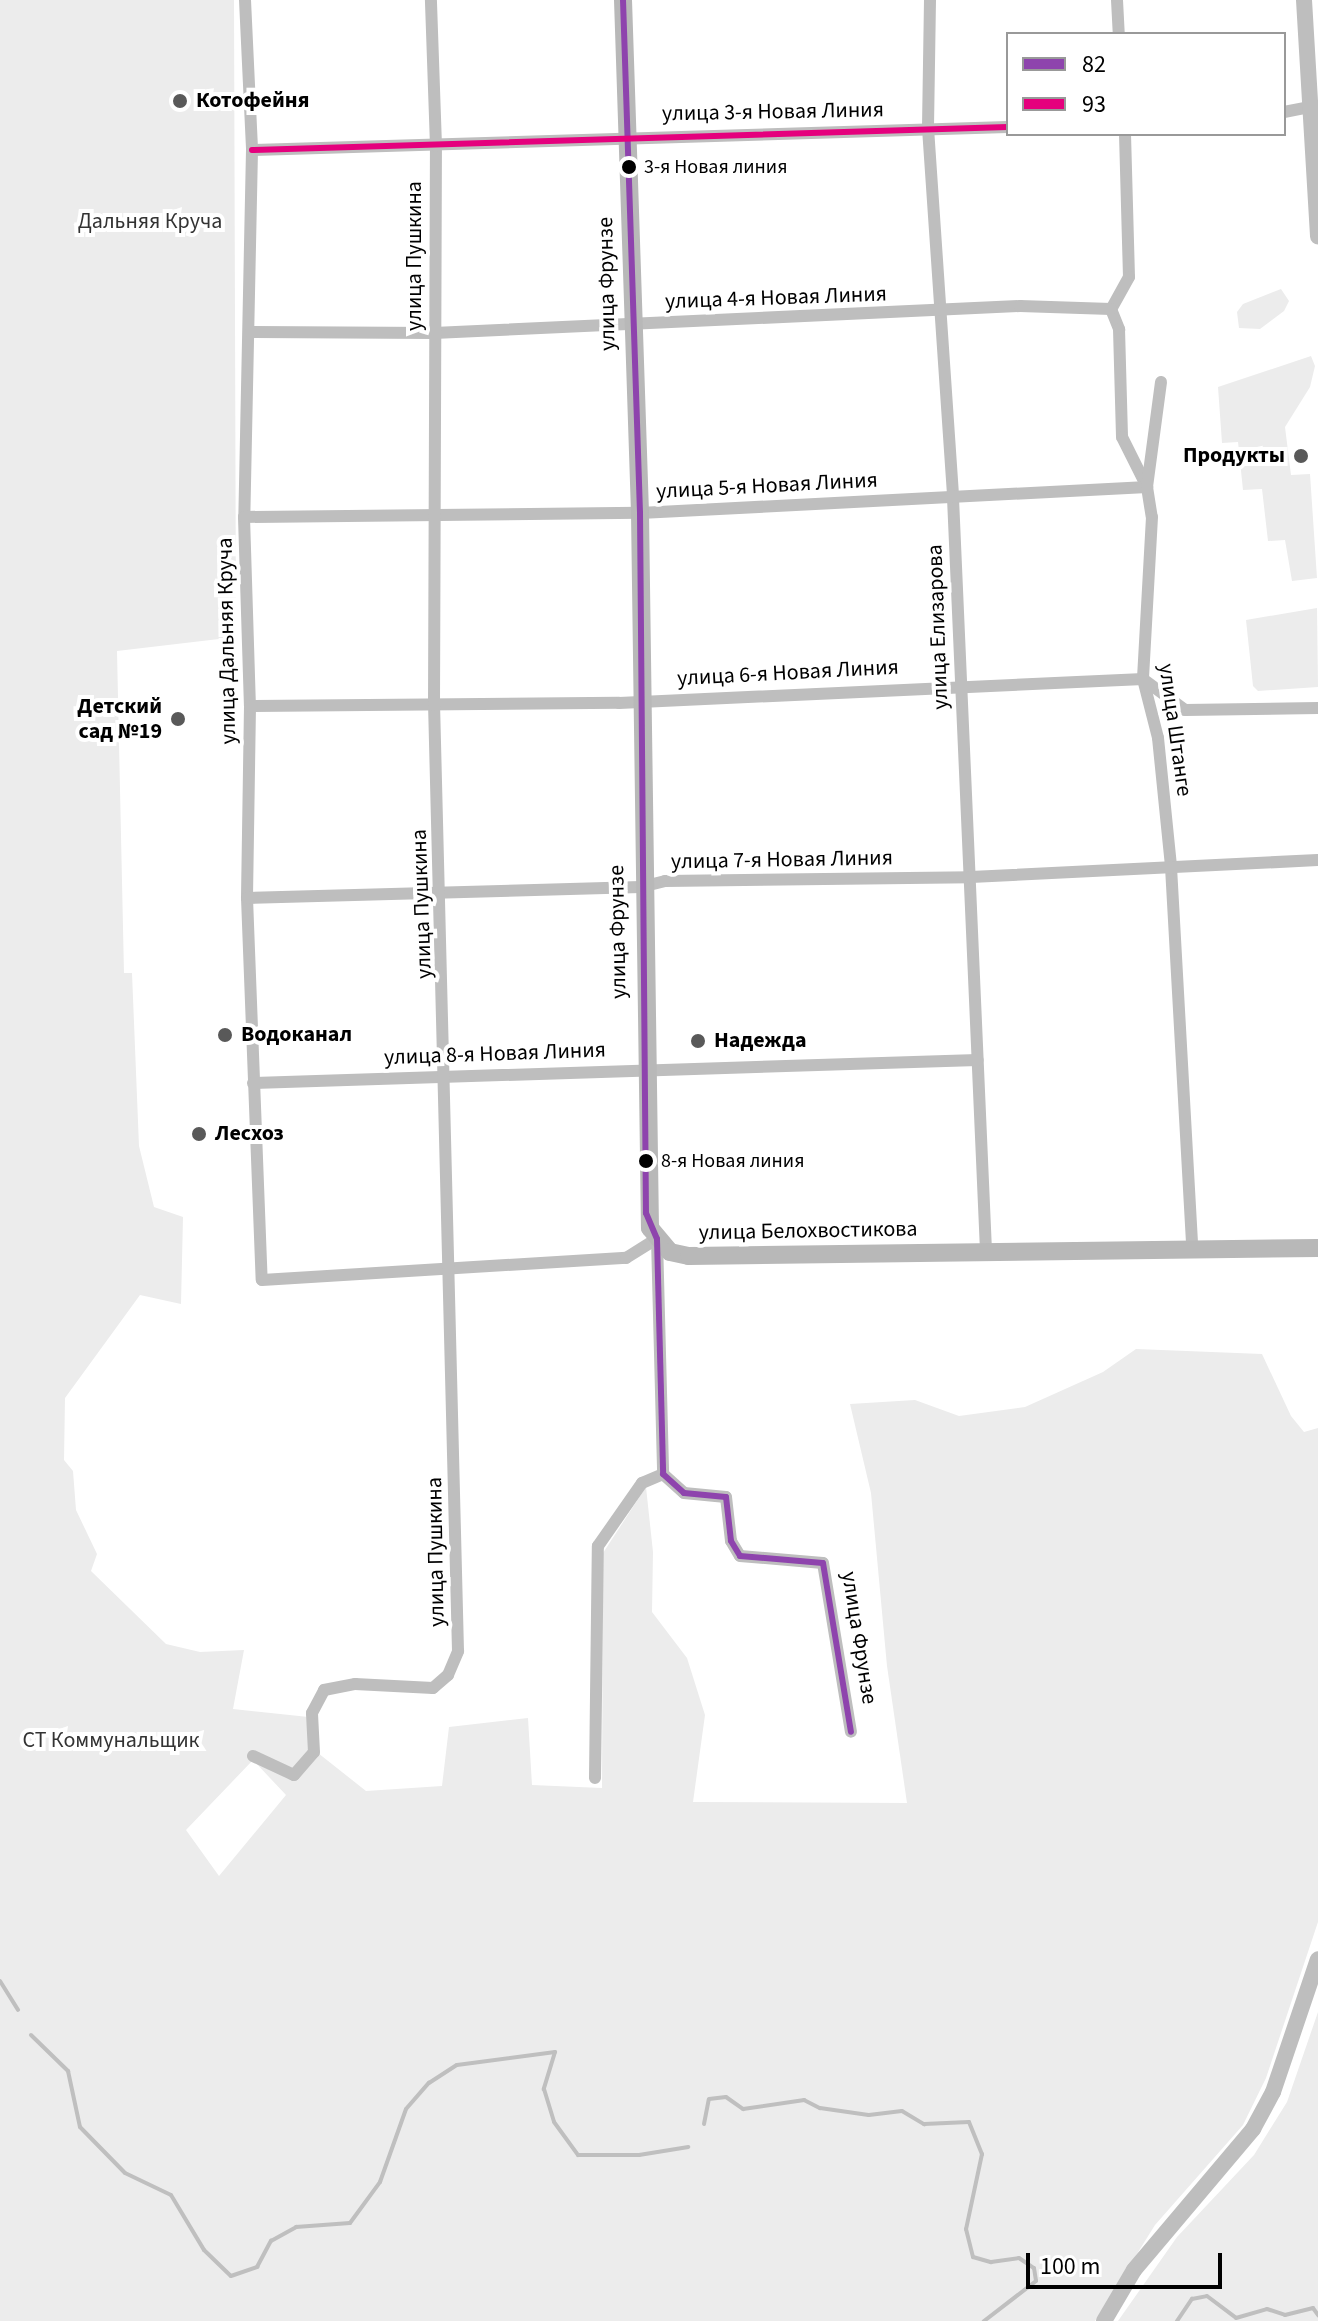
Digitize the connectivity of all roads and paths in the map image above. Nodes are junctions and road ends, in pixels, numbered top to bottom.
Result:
1 (245, 0) edge
2 (431, 0) edge
3 (623, 0) edge
4 (930, 0) edge
5 (1117, 0) edge
6 (1304, 0) edge
7 (1119, 32) edge
8 (1313, 105) edge
9 (1286, 112) edge
10 (1006, 127) edge
11 (928, 128) junction
12 (627, 136) junction
13 (1125, 136) edge
14 (436, 146) junction
15 (252, 150) junction
16 (1318, 237) edge
17 (1111, 309) junction
18 (939, 312) junction
19 (631, 322) junction
20 (251, 332) junction
21 (434, 333) junction
22 (1161, 382) dead end
23 (1147, 487) junction
24 (953, 498) junction
25 (436, 513) junction
26 (640, 513) junction
27 (244, 517) junction
28 (1143, 679) junction
29 (960, 684) junction
30 (640, 702) junction
31 (434, 705) junction
32 (250, 706) junction
33 (1318, 708) edge
34 (1318, 860) edge
35 (1171, 867) junction
36 (971, 877) junction
37 (641, 887) junction
38 (443, 891) junction
39 (247, 898) junction
40 (978, 1060) junction
41 (645, 1069) junction
42 (445, 1075) junction
43 (253, 1083) junction
44 (657, 1239) junction
45 (1192, 1248) junction
46 (1318, 1248) edge
47 (986, 1252) junction
48 (448, 1266) junction
49 (663, 1474) junction
50 (851, 1732) dead end
51 (253, 1756) dead end
52 (595, 1778) dead end
53 (1318, 1959) edge
54 (1104, 2321) edge

1 - 15 street, улица Дальняя Круча
2 - 14 street, улица Пушкина
3 - 12 main road, улица Фрунзе
4 - 11 street, улица Елизарова
5 - 7 street
6 - 8 street
8 - 9 street
8 - 16 street
10 - 11 street, улица 3-я Новая Линия
11 - 12 street, улица 3-я Новая Линия
11 - 18 street, улица Елизарова
12 - 14 street, улица 3-я Новая Линия
12 - 19 main road, улица Фрунзе
13 - 17 street
14 - 15 street, улица 3-я Новая Линия
14 - 21 street, улица Пушкина
15 - 20 street, улица Дальняя Круча
17 - 18 street, улица 4-я Новая Линия
17 - 23 street, улица Штанге
18 - 19 street, улица 4-я Новая Линия
18 - 24 street, улица Елизарова
19 - 21 street, улица 4-я Новая Линия
19 - 26 main road, улица Фрунзе
20 - 21 street, улица 4-я Новая Линия
20 - 27 street, улица Дальняя Круча
21 - 25 street, улица Пушкина
22 - 23 street
23 - 24 street, улица 5-я Новая Линия
23 - 28 street, улица Штанге
24 - 26 street, улица 5-я Новая Линия
24 - 29 street, улица Елизарова
25 - 26 street, улица 5-я Новая Линия
25 - 27 street, улица 5-я Новая Линия
25 - 31 street, улица Пушкина
26 - 30 main road, улица Фрунзе
27 - 32 street, улица Дальняя Круча
28 - 29 street, улица 6-я Новая Линия
28 - 33 street
28 - 35 street, улица Штанге
29 - 30 street, улица 6-я Новая Линия
29 - 36 street, улица Елизарова
30 - 31 street, улица 6-я Новая Линия
30 - 37 main road, улица Фрунзе
31 - 32 street, улица 6-я Новая Линия
31 - 38 street, улица Пушкина
32 - 39 street, улица Дальняя Круча
34 - 35 street, улица 7-я Новая Линия
35 - 36 street, улица 7-я Новая Линия
35 - 45 street, улица Штанге
36 - 37 street, улица 7-я Новая Линия
36 - 40 street, улица Елизарова
37 - 38 street, улица 7-я Новая Линия
37 - 41 main road, улица Фрунзе
38 - 39 street, улица 7-я Новая Линия
38 - 42 street, улица Пушкина
39 - 43 street, улица Дальняя Круча
40 - 41 street, улица 8-я Новая Линия
40 - 47 street, улица Елизарова
41 - 42 street, улица 8-я Новая Линия
41 - 44 main road, улица Фрунзе
42 - 43 street, улица 8-я Новая Линия
42 - 48 street, улица Пушкина
43 - 48 street, улица Дальняя Круча
44 - 47 main road, улица Белохвостикова
44 - 48 street
44 - 49 street, улица Фрунзе
45 - 46 main road, улица Белохвостикова
45 - 47 main road, улица Белохвостикова
48 - 51 street, улица Пушкина
49 - 50 street, улица Фрунзе
49 - 52 street
53 - 54 street

